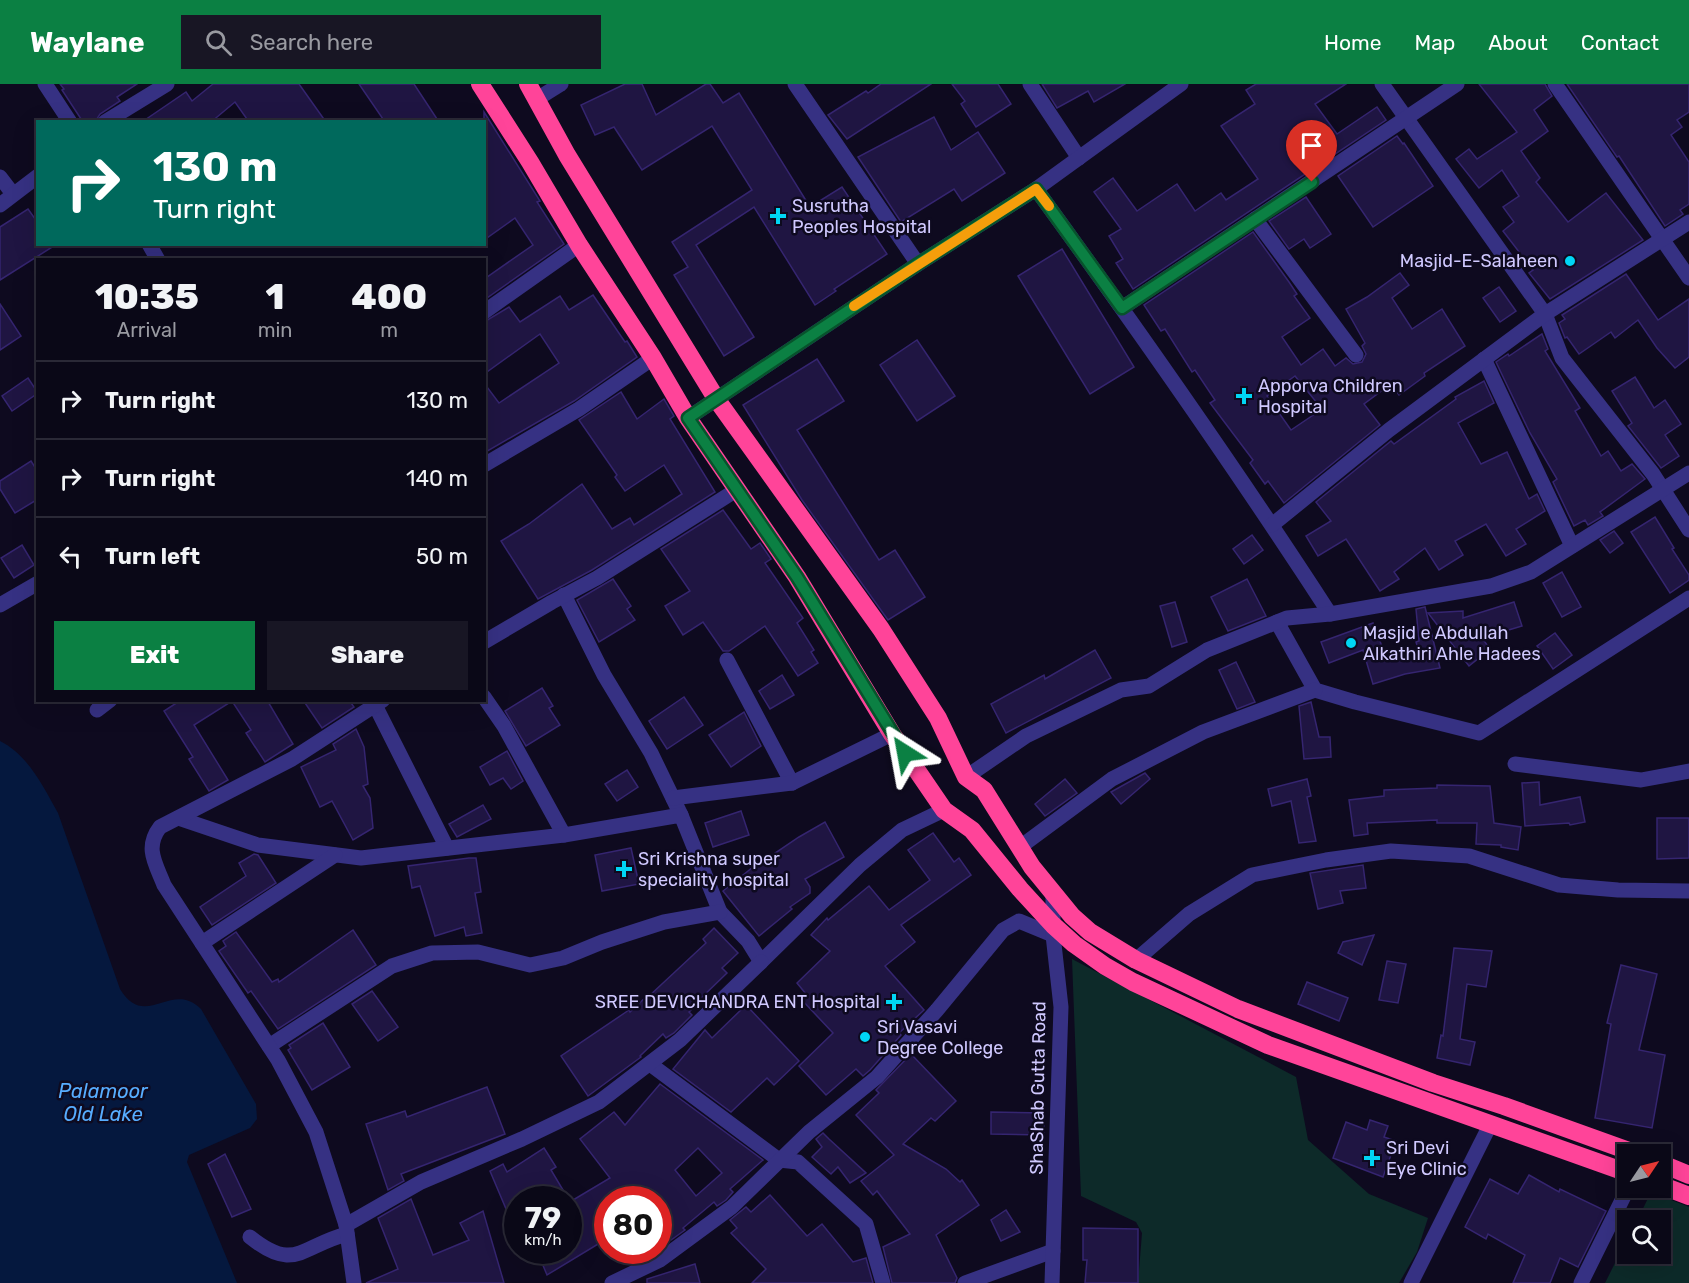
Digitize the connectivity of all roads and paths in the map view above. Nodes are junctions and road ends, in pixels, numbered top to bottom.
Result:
1 (45, 84) edge
2 (167, 84) edge
3 (480, 84) edge
4 (561, 84) edge
5 (795, 84) edge
6 (1030, 84) edge
7 (1181, 84) edge
8 (1382, 84) edge
9 (1457, 84) edge
10 (1556, 84) edge
11 (532, 92) edge
12 (1406, 118) junction
13 (69, 120) edge
14 (108, 120) edge
15 (1079, 158) junction
16 (0, 177) edge
17 (36, 177) edge
18 (1036, 189) junction
19 (13, 194) junction
20 (0, 205) edge
21 (1255, 219) junction
22 (1689, 222) edge
23 (1661, 239) junction
24 (579, 245) junction
25 (918, 264) junction
26 (1688, 273) edge
27 (1122, 308) junction
28 (486, 311) edge
29 (1545, 314) junction
30 (1356, 355) dead end
31 (653, 358) junction
32 (1484, 359) junction
33 (717, 400) junction
34 (688, 418) junction
35 (486, 464) edge
36 (1689, 473) edge
37 (738, 489) junction
38 (1663, 489) junction
39 (1272, 525) junction
40 (1689, 530) edge
41 (1572, 546) junction
42 (36, 584) edge
43 (564, 595) junction
44 (1689, 598) edge
45 (0, 605) edge
46 (1330, 614) junction
47 (1277, 622) junction
48 (486, 641) edge
49 (727, 660) dead end
50 (1315, 690) junction
51 (486, 700) edge
52 (107, 702) edge
53 (379, 703) edge
54 (97, 710) dead end
55 (892, 735) junction
56 (1515, 764) dead end
57 (1689, 771) edge
58 (966, 777) junction
59 (792, 783) junction
60 (673, 798) junction
61 (944, 810) junction
62 (681, 814) junction
63 (178, 818) junction
64 (564, 835) junction
65 (1020, 847) junction
66 (447, 848) junction
67 (335, 855) junction
68 (1689, 891) edge
69 (1053, 894) junction
70 (720, 912) junction
71 (1053, 930) junction
72 (202, 943) junction
73 (1136, 960) junction
74 (761, 962) junction
75 (269, 1046) junction
76 (650, 1064) junction
77 (1491, 1123) junction
78 (1617, 1147) edge
79 (779, 1160) junction
80 (1671, 1167) edge
81 (1617, 1169) edge
82 (1689, 1174) edge
83 (1671, 1189) edge
84 (1689, 1196) edge
85 (1623, 1198) edge
86 (346, 1229) junction
87 (250, 1238) dead end
88 (1053, 1251) junction
89 (354, 1283) edge
90 (612, 1283) edge
91 (883, 1283) edge
92 (965, 1283) edge
93 (1052, 1283) edge
94 (1410, 1283) edge
95 (1581, 1283) edge

1 - 13 street
2 - 14 street
3 - 24 highway
4 - 11 street
5 - 25 street
6 - 15 street
7 - 15 street
8 - 12 street
9 - 12 street
10 - 23 street
11 - 33 highway
12 - 21 street
12 - 29 street
15 - 18 street
16 - 19 street
17 - 19 street
18 - 25 street
18 - 27 street
19 - 20 street
21 - 27 street
21 - 30 street
22 - 23 street
23 - 26 street
23 - 29 street
24 - 28 street
24 - 31 highway
25 - 33 street
27 - 39 street
29 - 32 street
29 - 38 street
31 - 34 highway
31 - 35 street
32 - 39 street
32 - 41 street
33 - 34 street
33 - 58 highway
34 - 37 highway
36 - 38 street
37 - 43 street
37 - 55 highway
38 - 40 street
38 - 41 street
39 - 46 street
41 - 46 street
42 - 45 street
43 - 48 street
43 - 60 street
44 - 50 street
46 - 47 street
47 - 50 street
47 - 58 street
49 - 59 street
50 - 65 street
51 - 64 street
52 - 54 street
53 - 63 street
53 - 66 street
55 - 59 street
55 - 61 highway
56 - 57 street
58 - 65 highway
59 - 60 street
60 - 62 street
61 - 71 highway
61 - 74 street
62 - 64 street
62 - 70 street
63 - 67 street
63 - 72 street
64 - 66 street
65 - 69 highway
66 - 67 street
67 - 72 street
68 - 73 street
69 - 71 street, ShaShab Gutta Road
69 - 73 highway
70 - 74 street
70 - 75 street
71 - 77 highway
71 - 79 street
71 - 88 street, ShaShab Gutta Road
72 - 75 street
73 - 78 highway
74 - 76 street
75 - 86 street
76 - 79 street
76 - 86 street
77 - 81 highway
77 - 94 street
79 - 90 street
79 - 91 street
80 - 82 highway
83 - 84 highway
85 - 95 street
86 - 87 street
86 - 89 street
88 - 92 street
88 - 93 street, ShaShab Gutta Road

